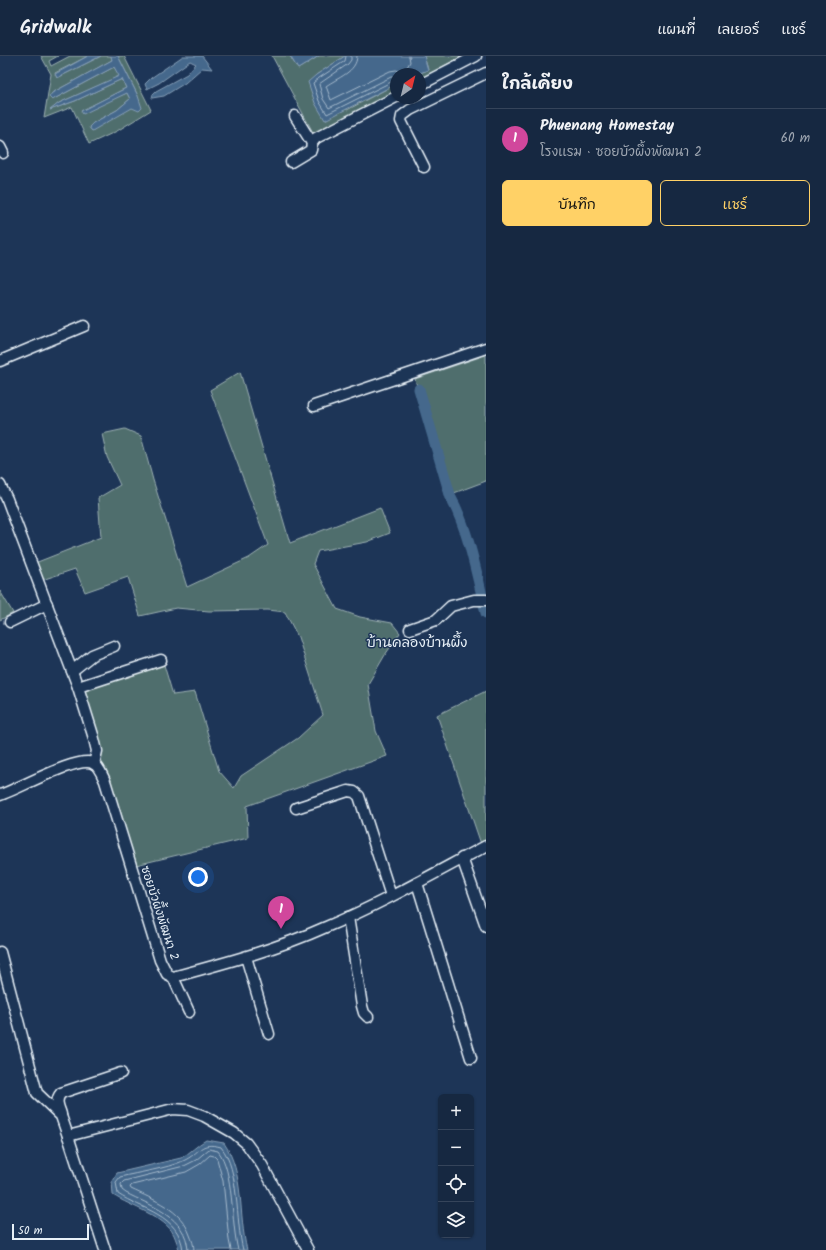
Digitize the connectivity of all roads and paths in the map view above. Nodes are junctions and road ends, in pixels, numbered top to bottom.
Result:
1 (476, 56) edge
2 (486, 73) edge
3 (426, 82) edge
4 (390, 100) edge
5 (295, 116) dead end
6 (312, 143) junction
7 (291, 162) dead end
8 (424, 167) dead end
9 (84, 326) dead end
10 (486, 348) edge
11 (0, 360) edge
12 (314, 406) dead end
13 (0, 485) edge
14 (484, 600) edge
15 (47, 604) junction
16 (10, 622) dead end
17 (410, 629) dead end
18 (114, 646) dead end
19 (162, 660) dead end
20 (72, 671) junction
21 (78, 687) junction
22 (94, 764) junction
23 (0, 795) edge
24 (296, 808) dead end
25 (486, 846) edge
26 (462, 858) junction
27 (417, 883) junction
28 (392, 896) junction
29 (348, 917) junction
30 (486, 926) edge
31 (0, 952) edge
32 (246, 957) junction
33 (173, 977) junction
34 (189, 1012) dead end
35 (368, 1017) dead end
36 (269, 1034) dead end
37 (471, 1058) dead end
38 (121, 1073) dead end
39 (62, 1116) junction
40 (68, 1136) junction
41 (105, 1250) edge
42 (308, 1250) edge

1 - 3 street
2 - 8 street
4 - 6 street
5 - 6 street
6 - 7 street
9 - 11 street
10 - 12 street
13 - 15 street
14 - 17 street
15 - 16 street
15 - 20 street
18 - 20 street
19 - 21 street
20 - 21 street
21 - 22 street
22 - 23 street
22 - 33 street, ซอยบัวผึ้งพัฒนา 2
24 - 28 street
25 - 26 street, ซอยบัวผึ้งพัฒนา 2
26 - 27 street, ซอยบัวผึ้งพัฒนา 2
26 - 30 street
27 - 28 street, ซอยบัวผึ้งพัฒนา 2
27 - 37 street
28 - 29 street, ซอยบัวผึ้งพัฒนา 2
29 - 32 street, ซอยบัวผึ้งพัฒนา 2
29 - 35 street
31 - 39 street
32 - 33 street, ซอยบัวผึ้งพัฒนา 2
32 - 36 street
33 - 34 street
38 - 39 street
39 - 40 street
40 - 41 street
40 - 42 street

